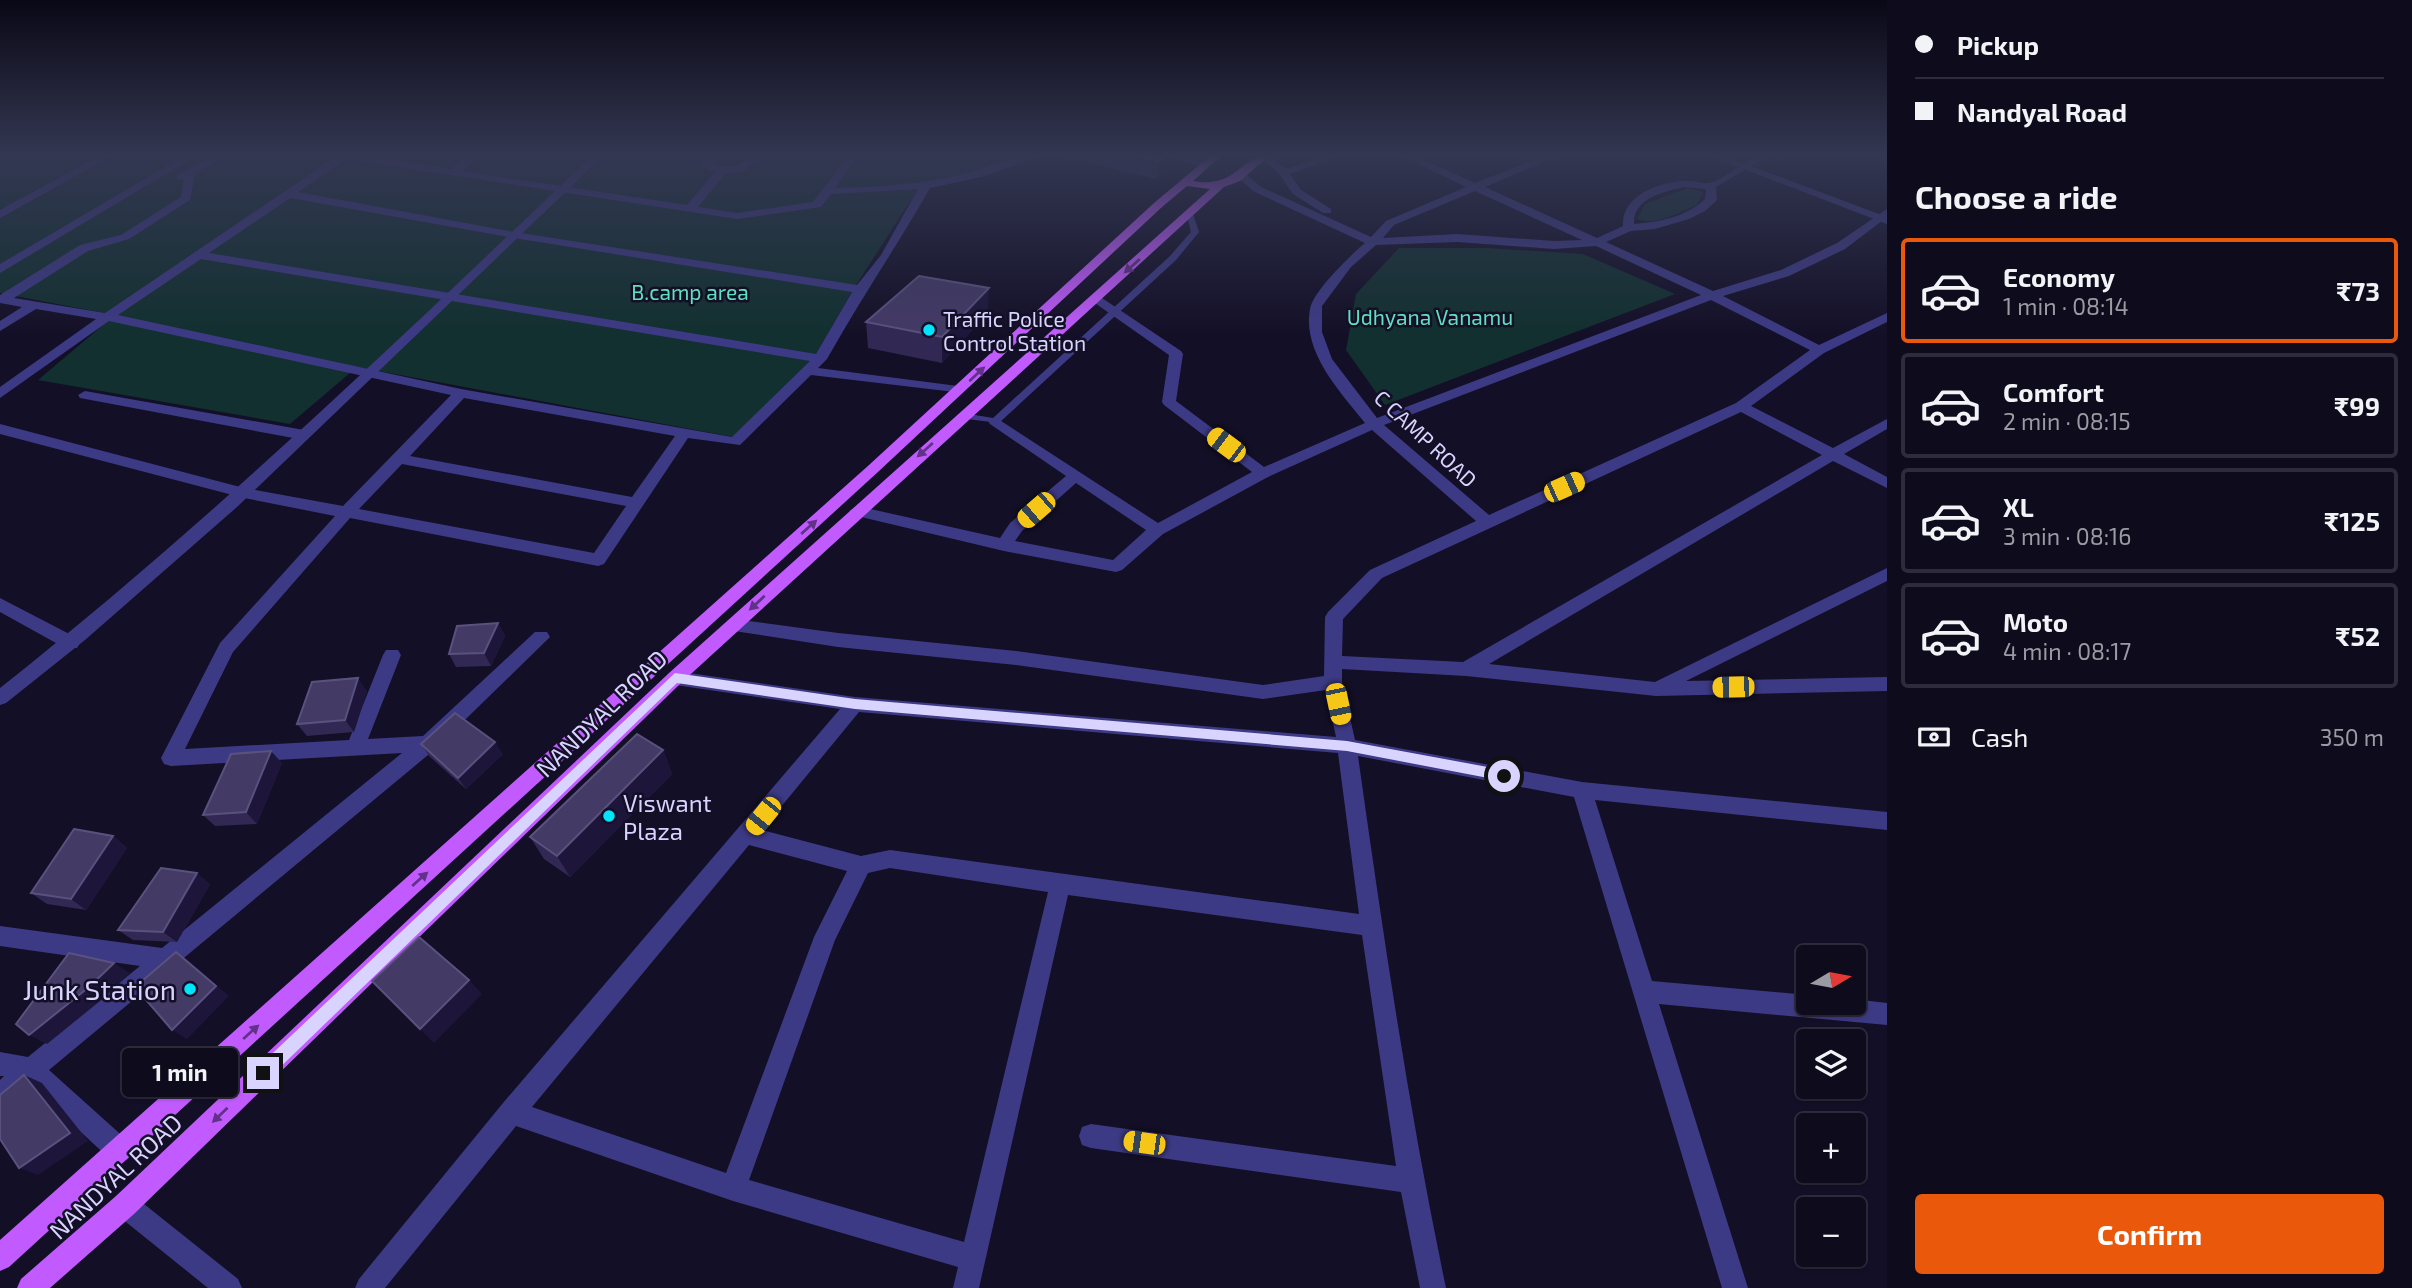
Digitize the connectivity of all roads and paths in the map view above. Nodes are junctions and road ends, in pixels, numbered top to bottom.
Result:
1 (89, 216) edge
2 (100, 216) edge
3 (158, 216) edge
4 (256, 216) edge
5 (410, 216) edge
6 (534, 216) edge
7 (909, 216) edge
8 (1147, 216) edge
9 (1187, 216) edge
10 (1190, 216) edge
11 (1316, 216) edge
12 (1334, 216) edge
13 (1407, 216) edge
14 (1540, 216) edge
15 (1628, 216) edge
16 (1688, 216) edge
17 (1884, 216) edge
18 (1629, 228) junction
19 (514, 235) junction
20 (1373, 242) junction
21 (1595, 243) junction
22 (84, 248) junction
23 (200, 255) junction
24 (0, 269) edge
25 (860, 289) junction
26 (1712, 295) junction
27 (451, 296) junction
28 (1, 299) edge
29 (1096, 299) junction
30 (36, 303) junction
31 (1115, 312) junction
32 (107, 317) junction
33 (1887, 317) edge
34 (0, 327) edge
35 (1818, 350) junction
36 (820, 359) junction
37 (809, 371) junction
38 (368, 374) junction
39 (958, 390) junction
40 (461, 393) junction
41 (0, 394) edge
42 (85, 395) dead end
43 (1741, 406) junction
44 (963, 416) junction
45 (995, 421) junction
46 (1887, 423) edge
47 (1374, 424) junction
48 (0, 429) edge
49 (684, 433) junction
50 (304, 435) junction
51 (1834, 455) junction
52 (397, 458) junction
53 (1263, 473) junction
54 (1076, 475) junction
55 (1887, 483) edge
56 (244, 493) junction
57 (636, 503) junction
58 (857, 512) junction
59 (346, 513) junction
60 (1488, 522) junction
61 (1157, 530) junction
62 (1004, 545) junction
63 (1887, 574) edge
64 (0, 604) edge
65 (734, 625) junction
66 (541, 637) dead end
67 (71, 643) junction
68 (392, 655) dead end
69 (1333, 662) junction
70 (1466, 669) junction
71 (675, 678) junction
72 (1333, 682) junction
73 (1887, 684) edge
74 (1656, 688) junction
75 (0, 698) edge
76 (855, 704) junction
77 (427, 744) junction
78 (1347, 746) junction
79 (355, 748) junction
80 (1582, 790) junction
81 (1887, 821) edge
82 (747, 835) junction
83 (861, 865) junction
84 (1060, 884) junction
85 (1371, 926) junction
86 (0, 936) edge
87 (164, 959) junction
88 (1643, 991) junction
89 (1886, 1017) edge
90 (0, 1064) edge
91 (30, 1069) junction
92 (0, 1095) edge
93 (512, 1112) junction
94 (1091, 1136) dead end
95 (119, 1150) junction
96 (1410, 1181) junction
97 (733, 1188) junction
98 (125, 1205) junction
99 (0, 1258) edge
100 (972, 1258) junction
101 (30, 1288) edge
102 (229, 1288) edge
103 (368, 1288) edge
104 (966, 1288) edge
105 (1433, 1288) edge
106 (1735, 1288) edge

1 - 24 street
2 - 22 street
3 - 22 street
4 - 23 street
5 - 19 street
6 - 19 street
7 - 25 street
39 -> 8 main road, NANDYAL ROAD
9 -> 29 main road, NANDYAL ROAD
10 - 31 lane
11 - 20 street
12 - 20 street
13 - 20 street, C CAMP ROAD
14 - 21 street
15 - 18 street
16 - 18 street
17 - 26 street
18 - 21 street
19 - 25 street
19 - 27 street
20 - 21 street
20 - 47 street, C CAMP ROAD
21 - 26 street
22 - 28 street
23 - 27 street
23 - 32 street
25 - 36 street
26 - 35 street
26 - 47 street
27 - 36 street
27 - 38 street
28 - 30 street
29 - 31 street
29 - 44 main road, NANDYAL ROAD
30 - 32 street
30 - 34 street
31 - 45 lane
31 - 53 street
32 - 38 street
32 - 41 street
33 - 35 street
35 - 43 street
36 - 37 street
37 - 39 street
37 - 49 street
38 - 40 street
38 - 50 street
95 -> 39 main road, NANDYAL ROAD
40 - 49 street
40 - 52 street
42 - 50 street
43 - 51 street
43 - 60 street
44 - 45 lane
44 -> 58 main road, NANDYAL ROAD
45 - 54 street
46 - 51 street
47 - 53 street
47 - 60 street, C CAMP ROAD
48 - 56 street
49 - 57 street
50 - 56 street
51 - 55 street
51 - 70 street
52 - 57 street
52 - 59 street
53 - 61 street
54 - 61 street
54 - 62 street
56 - 59 street
56 - 67 street
57 - 59 street
58 - 62 street
58 -> 65 main road, NANDYAL ROAD
59 - 79 street
60 - 69 street
61 - 62 street
63 - 74 street
64 - 67 street
65 - 71 main road, NANDYAL ROAD
65 - 72 street
66 - 77 street
67 - 75 street
68 - 79 street
69 - 70 street
69 - 72 street
70 - 74 street
71 - 76 street
71 -> 98 main road, NANDYAL ROAD
72 - 78 street
73 - 74 street
76 - 78 street
76 - 82 street
77 - 79 street
77 - 87 street
78 - 80 street
78 - 85 street
80 - 81 street
80 - 88 street
82 - 83 street
82 - 93 street
83 - 84 street
83 - 97 street
84 - 85 street
84 - 100 street
85 - 96 street
86 - 87 street
87 - 91 street
88 - 89 street
88 - 106 street
90 - 91 street
91 - 92 street
91 - 95 street
93 - 97 street
93 - 103 street
94 - 96 street
95 - 99 main road, NANDYAL ROAD
96 - 105 street
97 - 100 street
98 - 101 main road, NANDYAL ROAD
98 - 102 street
100 - 104 street

